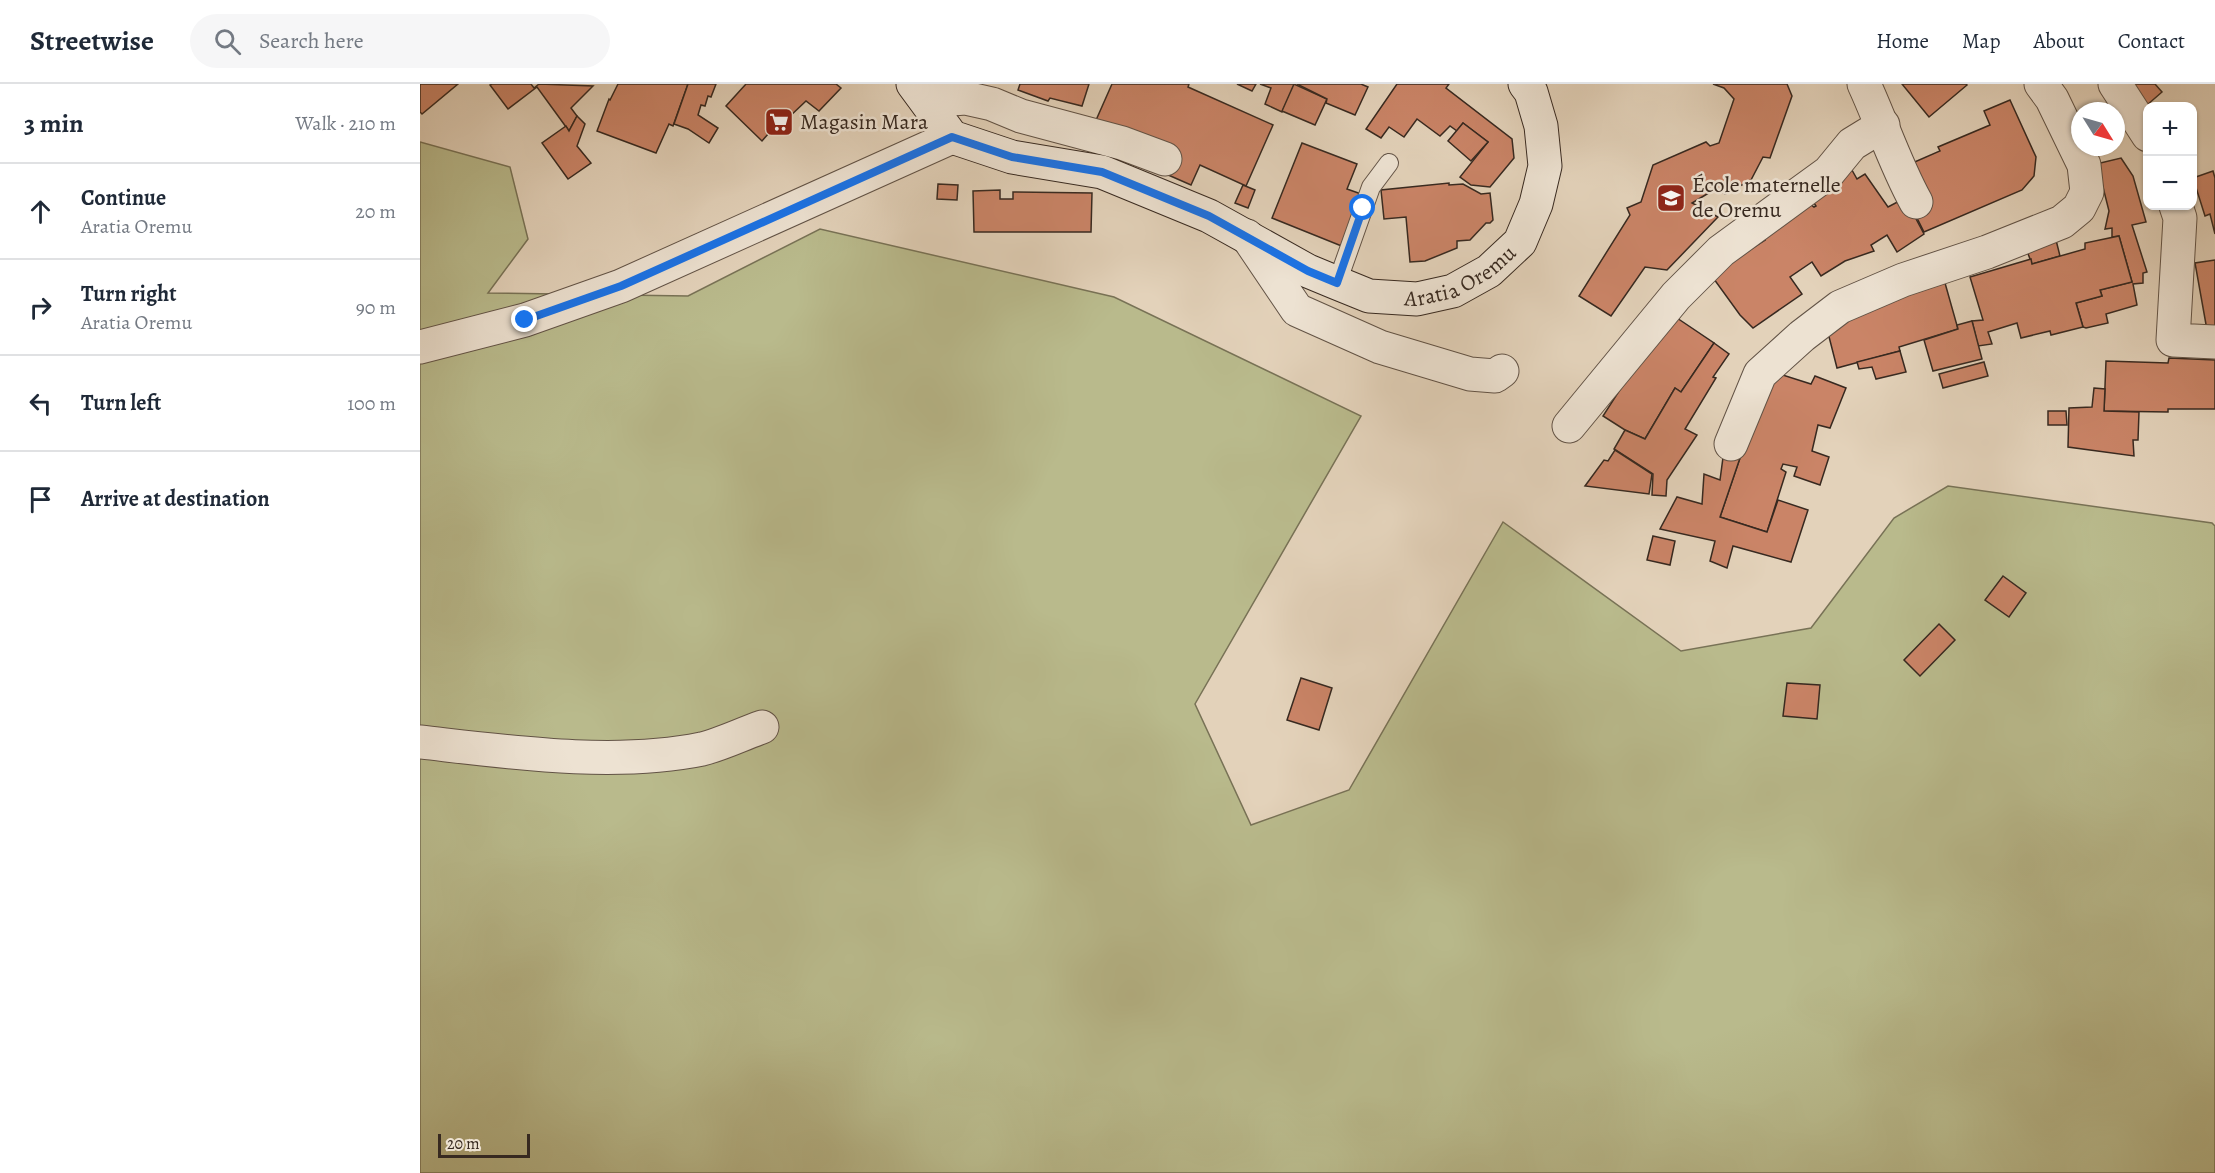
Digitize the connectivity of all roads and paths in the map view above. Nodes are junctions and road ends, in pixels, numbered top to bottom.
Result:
1 (1525, 84) edge
2 (1864, 84) edge
3 (2041, 84) edge
4 (2115, 84) edge
5 (920, 93) edge
6 (1883, 125) junction
7 (2143, 127) edge
8 (952, 137) junction
9 (1165, 159) dead end
10 (1389, 163) dead end
11 (1916, 202) dead end
12 (2177, 210) edge
13 (1247, 236) junction
14 (1337, 283) junction
15 (2215, 342) edge
16 (420, 347) edge
17 (1502, 371) dead end
18 (1569, 426) dead end
19 (1731, 444) dead end
20 (762, 727) dead end
21 (420, 742) edge

1 - 14 street, Aratia Oremu
2 - 6 street
3 - 19 street
4 - 7 street
5 - 8 street
5 - 9 street
6 - 11 street
6 - 18 street
8 - 13 street, Aratia Oremu
8 - 16 street
10 - 14 lane
12 - 15 street
13 - 14 street, Aratia Oremu
13 - 17 street, Aratia Oremu
20 - 21 street

